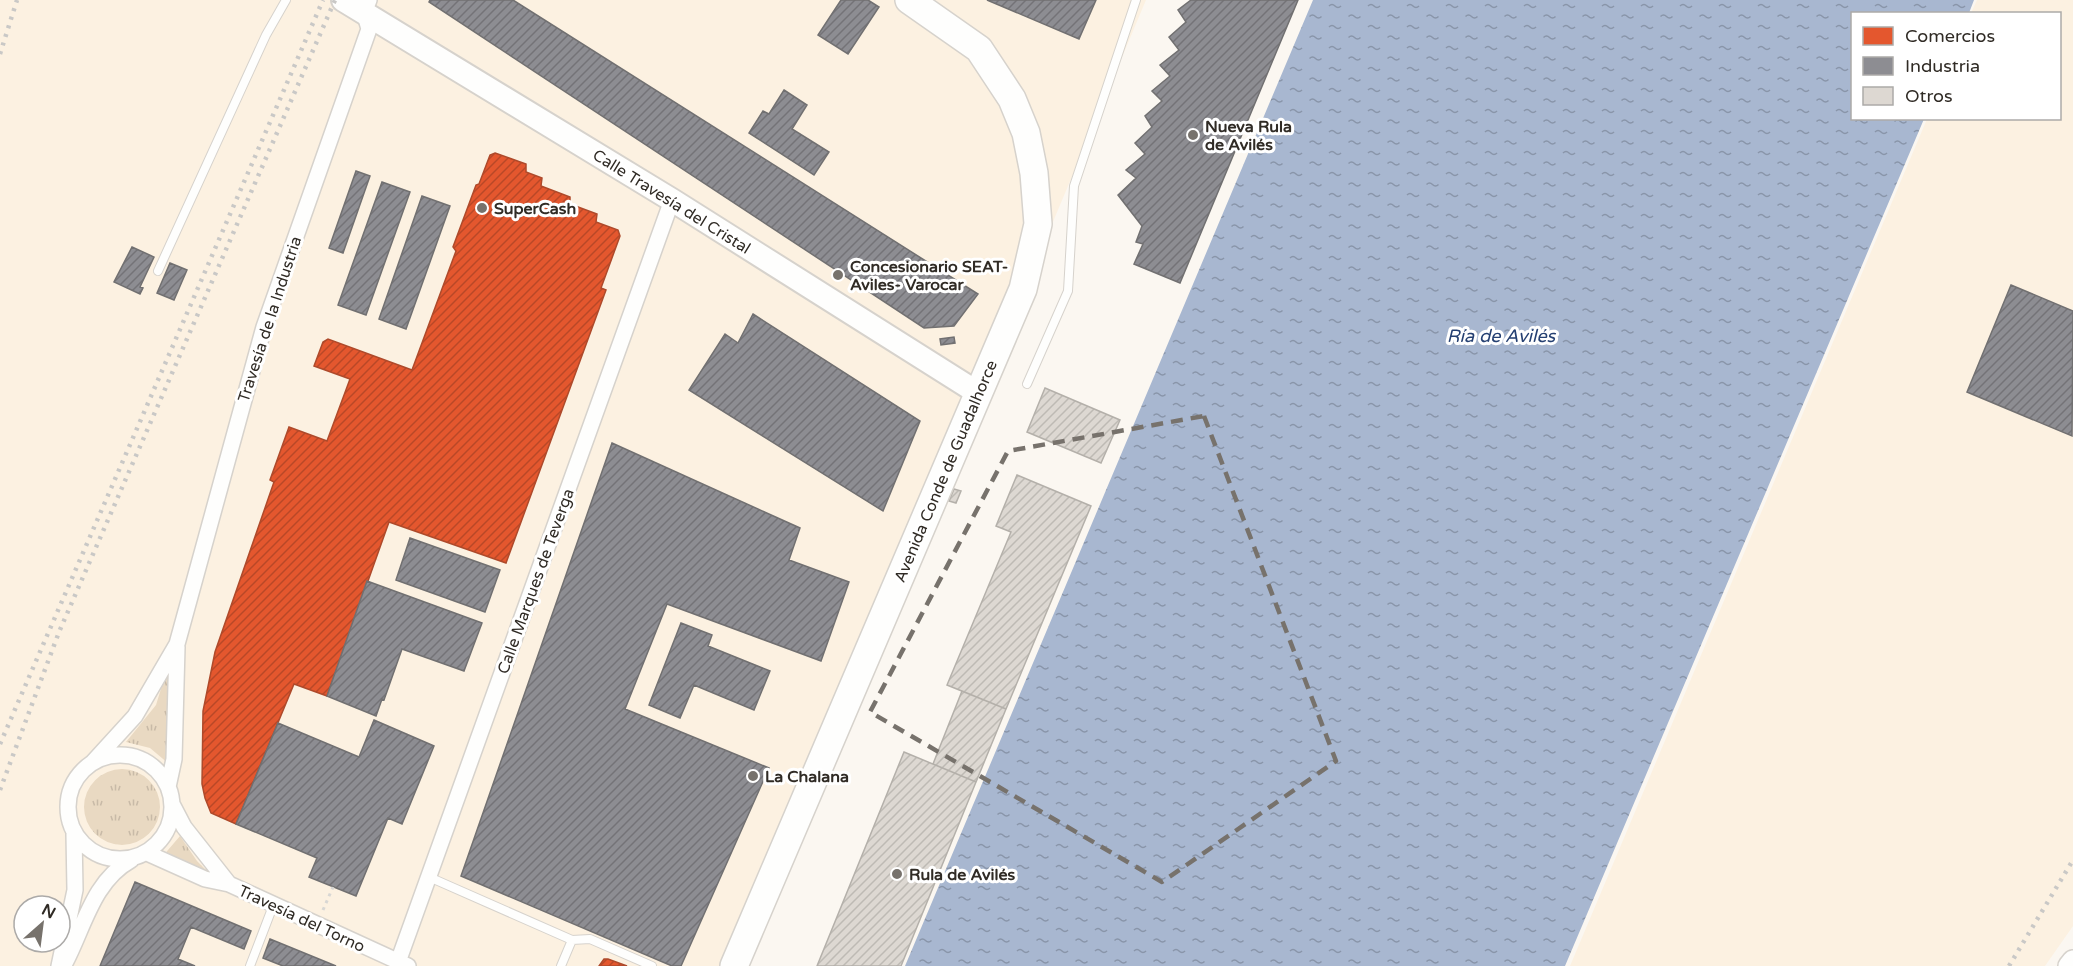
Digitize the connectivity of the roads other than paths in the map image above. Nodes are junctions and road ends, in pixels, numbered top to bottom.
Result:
1 (286, 0) edge
2 (343, 0) edge
3 (911, 0) edge
4 (1136, 0) edge
5 (366, 6) edge
6 (672, 200) junction
7 (158, 271) dead end
8 (1027, 384) dead end
9 (978, 393) junction
10 (177, 644) junction
11 (93, 762) junction
12 (168, 787) junction
13 (172, 804) junction
14 (74, 834) junction
15 (140, 856) junction
16 (429, 877) junction
17 (229, 884) junction
18 (273, 906) junction
19 (572, 940) junction
20 (2073, 961) edge
21 (403, 964) edge
22 (61, 966) edge
23 (250, 966) edge
24 (562, 966) edge
25 (652, 966) edge
26 (734, 966) edge
27 (2069, 966) edge

1 - 7 lane
2 - 5 main road, Calle Travesía del Cristal
3 - 9 highway, Avenida Conde de Guadalhorce
4 - 8 lane
5 - 6 main road, Calle Travesía del Cristal
5 - 10 street, Travesía de la Industria
6 - 9 main road, Calle Travesía del Cristal
6 - 16 street, Calle Marques de Teverga
9 - 26 highway, Avenida Conde de Guadalhorce
10 - 11 street, Travesía de la Industria
10 - 12 street, Travesía de la Industria
11 - 12 street, Travesía de la Industria
11 - 14 street, Travesía de la Industria
12 - 13 street, Travesía de la Industria
13 - 15 street, Travesía de la Industria
13 - 17 street, Travesía del Torno
14 - 15 street
14 - 22 street, Travesía de la Industria
15 - 17 street, Travesía del Torno
15 - 22 street, Travesía de la Industria
16 - 19 lane
16 - 21 street, Calle Marques de Teverga
17 - 18 street, Travesía del Torno
18 - 21 street, Travesía del Torno
18 - 23 lane
19 - 24 lane
19 - 25 lane
20 - 27 street

